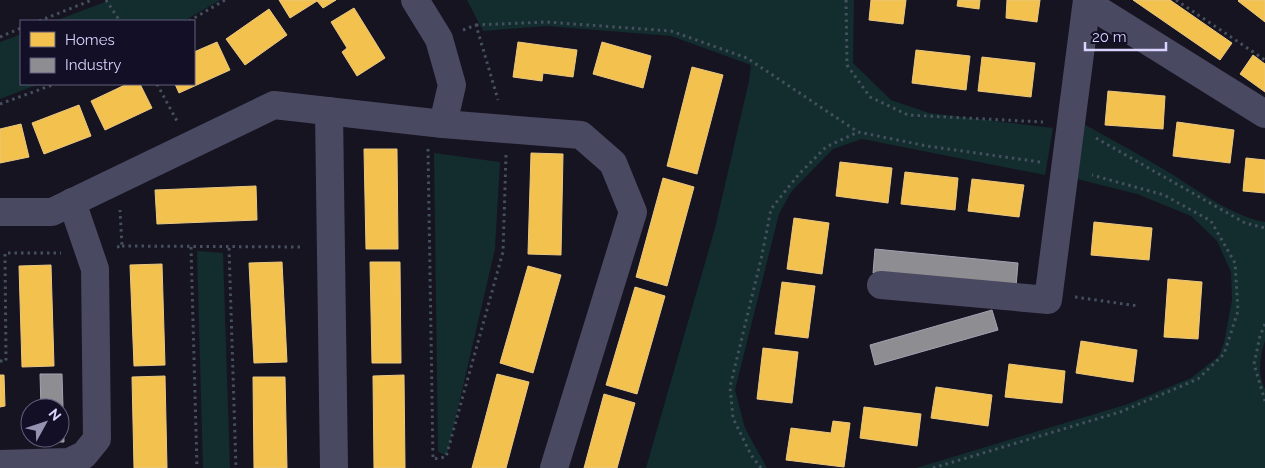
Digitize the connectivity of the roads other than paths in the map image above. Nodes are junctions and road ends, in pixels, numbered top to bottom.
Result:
1 (415, 0) edge
2 (1087, 1) edge
3 (329, 111) junction
4 (1265, 114) edge
5 (435, 123) junction
6 (72, 202) junction
7 (0, 212) edge
8 (881, 285) dead end
9 (0, 464) edge
10 (334, 468) edge
11 (554, 468) edge

1 - 5 street
2 - 4 street
2 - 8 street
3 - 5 street
3 - 6 street
3 - 10 street
5 - 11 street
6 - 7 street
6 - 9 street

